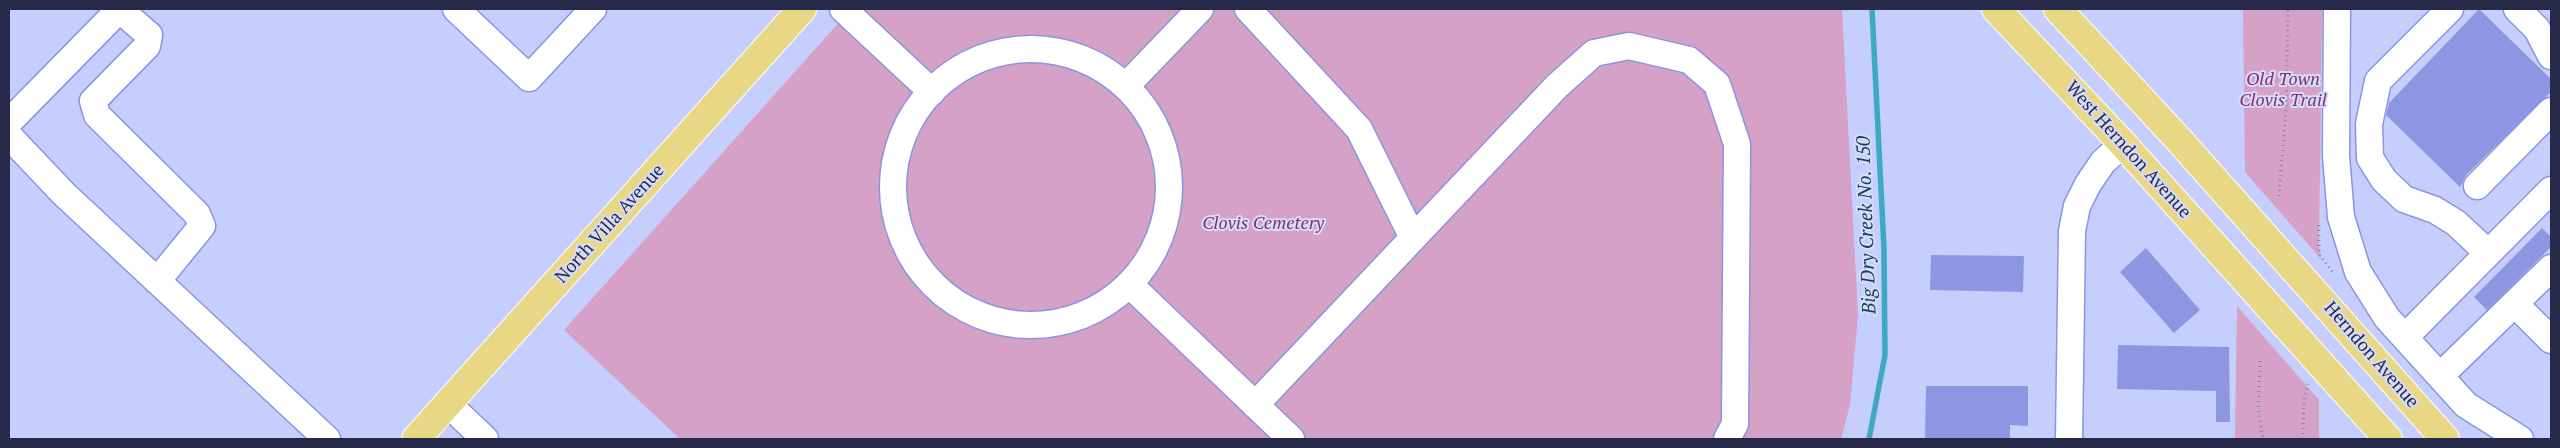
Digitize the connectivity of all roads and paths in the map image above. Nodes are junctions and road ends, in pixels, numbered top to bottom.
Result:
1 (456, 9) edge
2 (593, 9) edge
3 (802, 9) edge
4 (843, 9) edge
5 (1200, 9) edge
6 (1248, 9) edge
7 (1996, 9) edge
8 (2058, 9) edge
9 (2288, 9) edge
10 (2337, 9) edge
11 (2450, 9) edge
12 (2517, 9) edge
13 (2551, 56) edge
14 (1126, 86) junction
15 (932, 92) junction
16 (2551, 111) edge
17 (9, 122) edge
18 (2336, 122) junction
19 (2369, 124) junction
20 (9, 136) edge
21 (2123, 144) junction
22 (2477, 186) dead end
23 (2551, 190) edge
24 (2279, 196) dead end
25 (1413, 238) junction
26 (2488, 253) junction
27 (2551, 268) edge
28 (156, 280) junction
29 (1129, 284) junction
30 (2515, 304) junction
31 (2405, 337) junction
32 (2551, 340) edge
33 (2260, 361) dead end
34 (2440, 376) junction
35 (2311, 382) dead end
36 (449, 404) junction
37 (1255, 404) junction
38 (328, 439) edge
39 (416, 439) edge
40 (485, 439) edge
41 (1291, 439) edge
42 (1727, 439) edge
43 (2069, 439) edge
44 (2263, 439) edge
45 (2303, 439) edge
46 (2388, 439) edge
47 (2445, 439) edge
48 (2520, 439) edge

1 - 2 street
3 - 36 main road, North Villa Avenue
4 - 15 street
5 - 14 street
6 - 25 street
7 - 21 main road, West Herndon Avenue
8 - 47 main road, Herndon Avenue
9 - 24 path
10 - 18 street
11 - 19 street
12 - 13 street
14 - 15 street
14 - 29 street
15 - 29 street
16 - 22 street
17 - 28 street
18 - 19 street
18 - 31 street
19 - 26 street
20 - 28 street
21 - 43 street
21 - 46 main road, West Herndon Avenue
23 - 26 street
25 - 37 street
25 - 42 street
26 - 31 street
27 - 30 street
28 - 38 street
29 - 37 street
30 - 32 street
30 - 34 street
31 - 34 street
33 - 44 path
34 - 48 street
35 - 45 path
36 - 39 main road, North Villa Avenue
36 - 40 street
37 - 41 street

